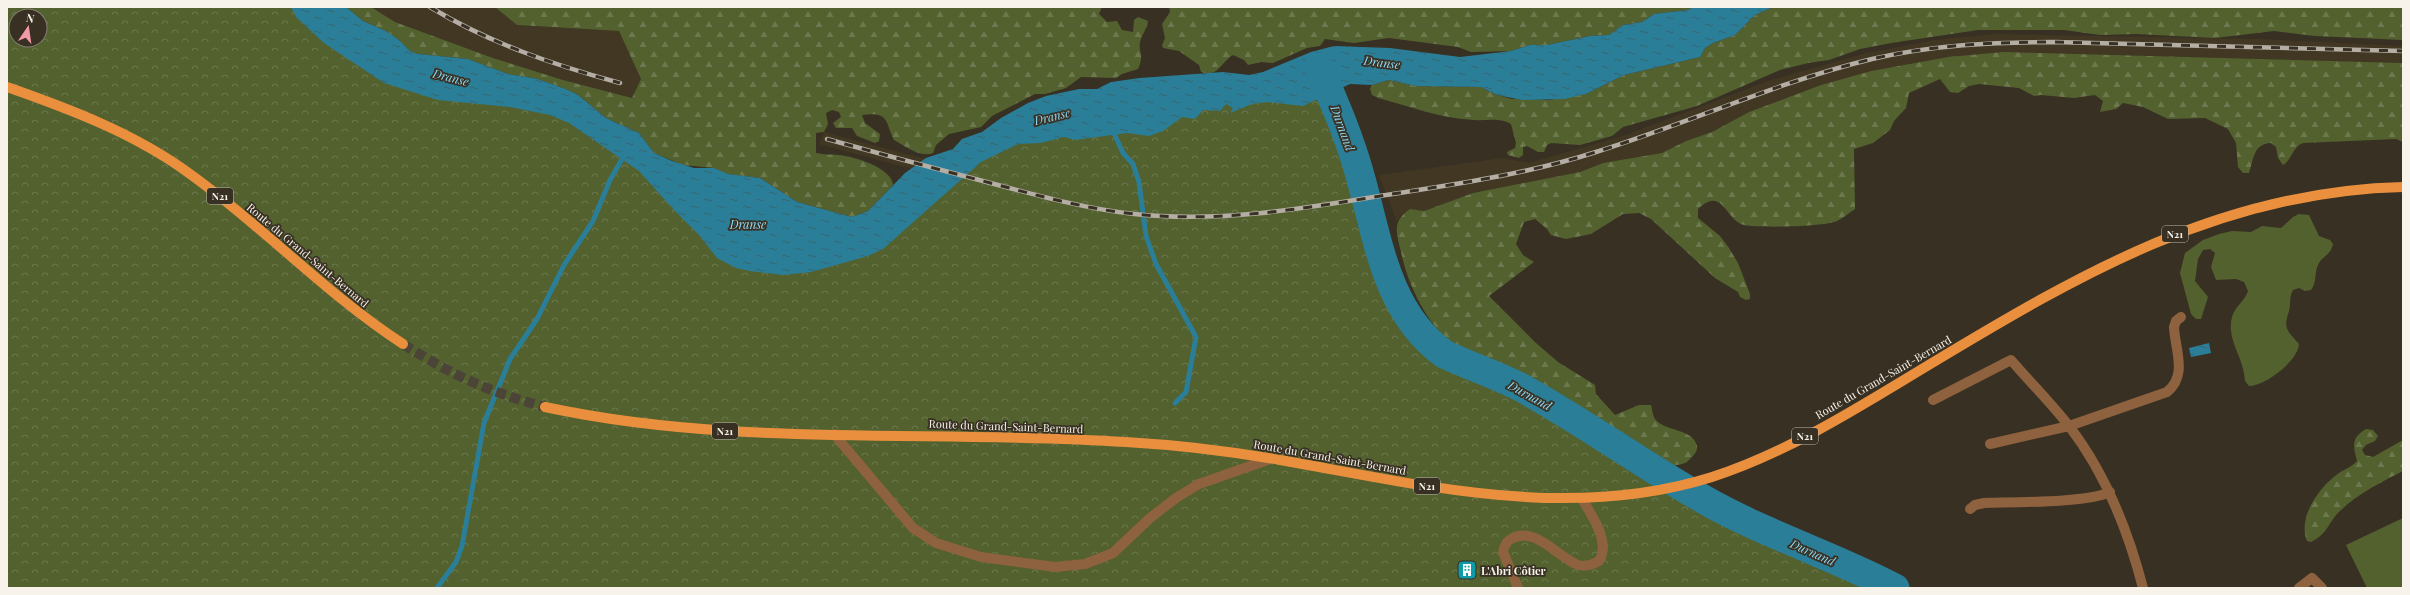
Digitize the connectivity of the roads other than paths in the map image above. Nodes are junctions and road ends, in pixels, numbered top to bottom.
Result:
1 (9, 88) edge
2 (2403, 187) edge
3 (2181, 317) dead end
4 (403, 344) tunnel mouth
5 (1933, 400) dead end
6 (545, 407) tunnel mouth
7 (2070, 426) junction
8 (834, 434) junction
9 (1990, 444) dead end
10 (1274, 458) junction
11 (2109, 490) junction
12 (1582, 499) junction
13 (1970, 509) dead end
14 (1518, 588) edge
15 (2143, 588) edge
16 (2299, 588) edge
17 (2322, 588) edge

1 - 4 main road, Route du Grand-Saint-Bernard / N21
2 - 12 main road, Route du Grand-Saint-Bernard / N21
3 - 7 street
5 - 7 street
6 - 8 main road, Route du Grand-Saint-Bernard / N21
7 - 9 street
7 - 11 street
8 - 10 main road, Route du Grand-Saint-Bernard / N21
8 - 10 street
10 - 12 main road, Route du Grand-Saint-Bernard / N21
11 - 13 street
11 - 15 street
12 - 14 street
16 - 17 street

